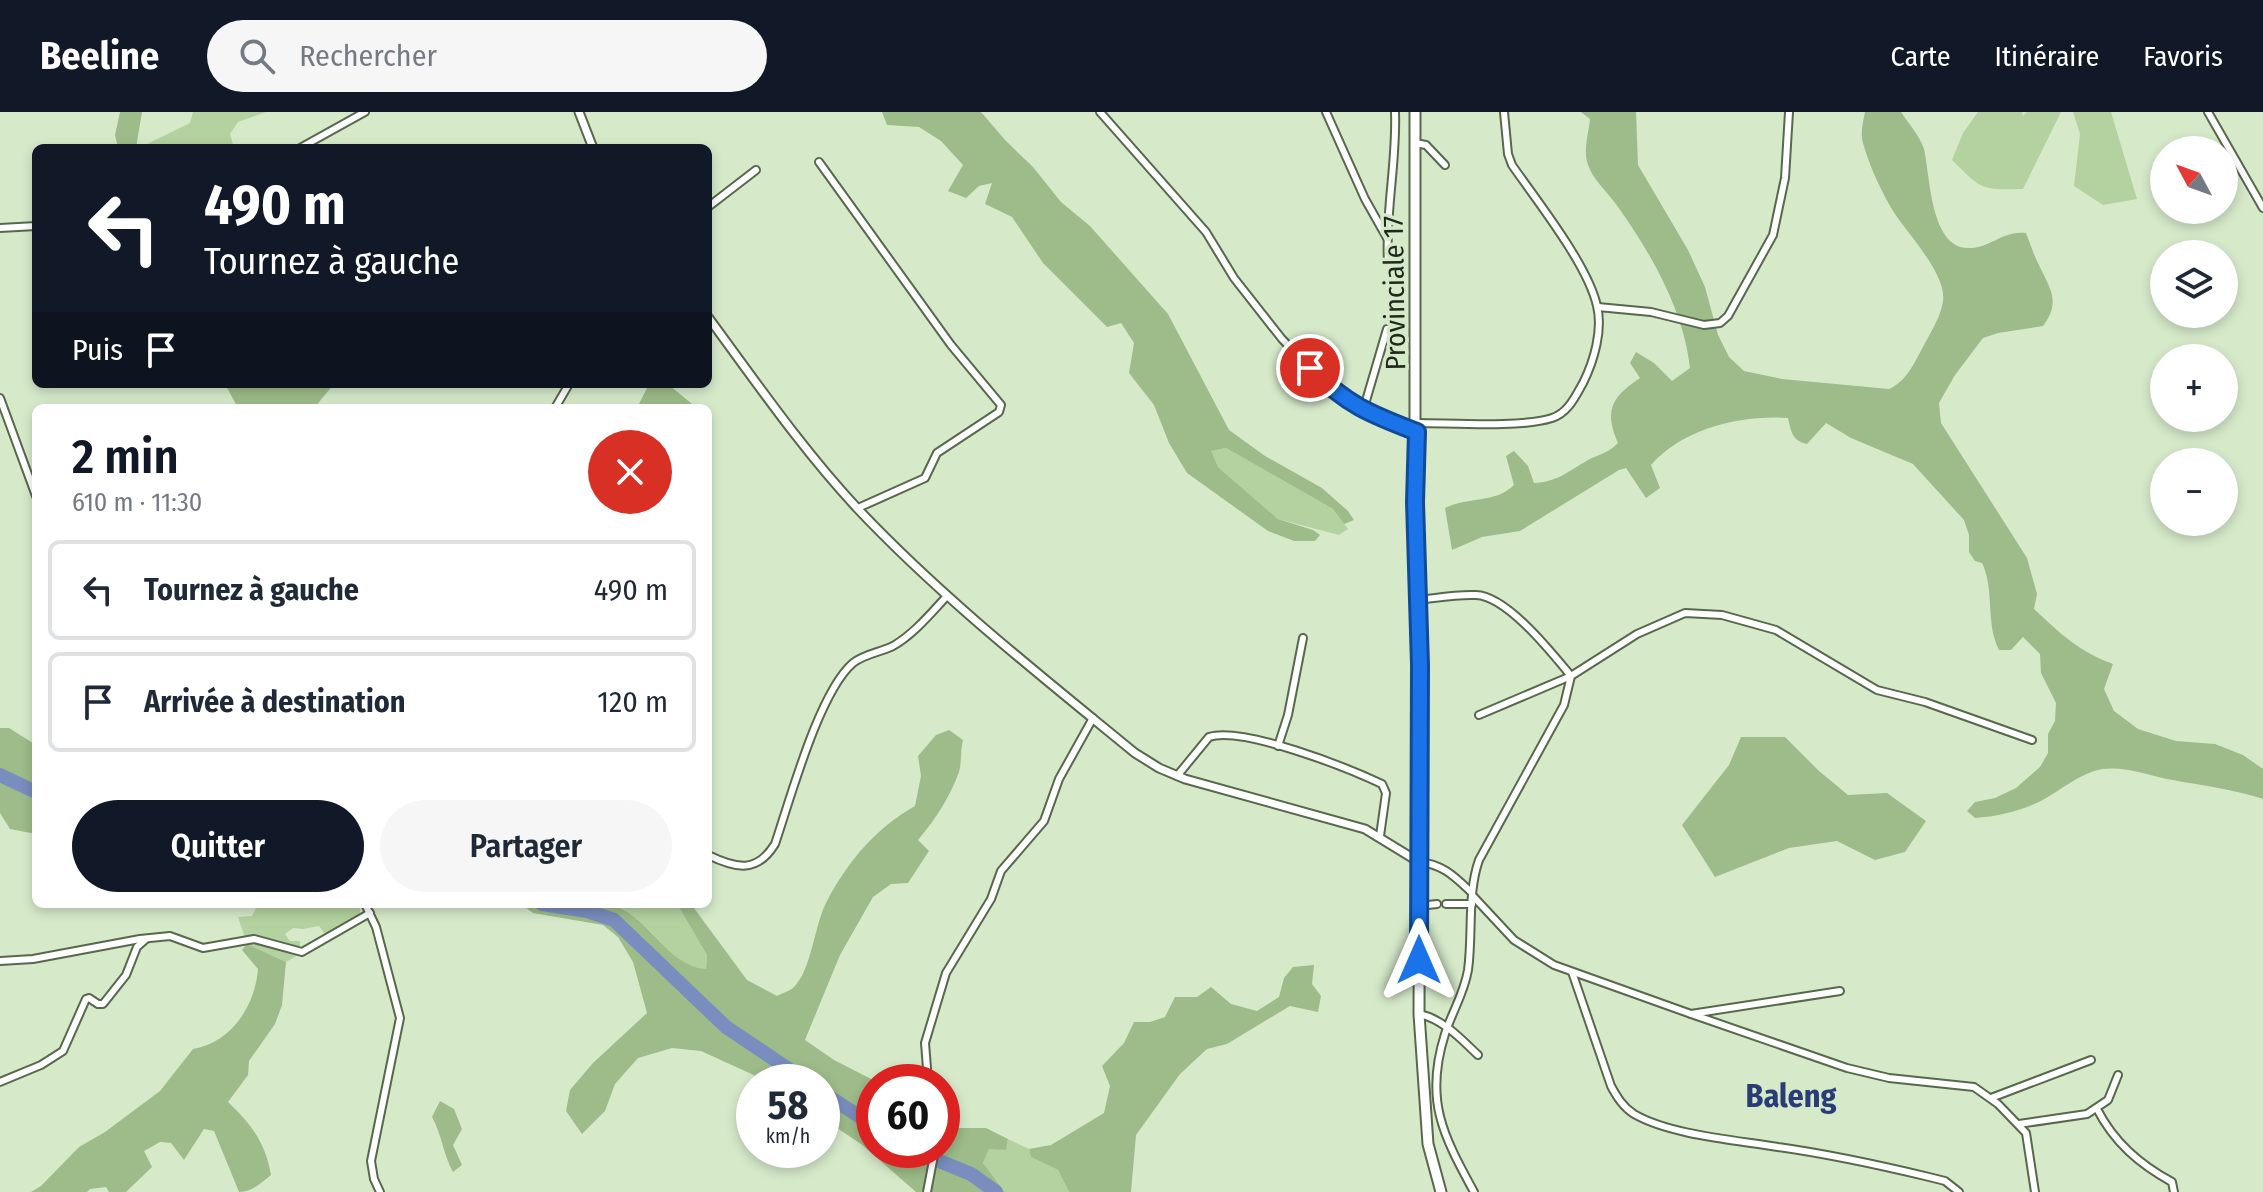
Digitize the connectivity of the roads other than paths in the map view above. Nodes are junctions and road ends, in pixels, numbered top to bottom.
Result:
1 (365, 112) edge
2 (579, 112) edge
3 (1100, 112) edge
4 (1326, 112) edge
5 (1395, 112) edge
6 (1415, 112) edge
7 (1504, 112) edge
8 (1789, 112) edge
9 (2208, 112) edge
10 (1415, 143) junction
11 (307, 144) edge
12 (591, 144) edge
13 (819, 162) dead end
14 (1445, 165) dead end
15 (756, 170) dead end
16 (712, 204) edge
17 (2263, 208) edge
18 (32, 226) edge
19 (0, 228) edge
20 (1387, 238) junction
21 (1388, 262) dead end
22 (1598, 307) junction
23 (712, 322) edge
24 (1387, 329) dead end
25 (0, 398) edge
26 (1363, 411) junction
27 (1417, 428) junction
28 (32, 485) edge
29 (858, 508) junction
30 (947, 596) junction
31 (1419, 600) junction
32 (1303, 638) dead end
33 (1571, 676) junction
34 (1479, 715) dead end
35 (1093, 718) junction
36 (2032, 740) dead end
37 (1278, 746) junction
38 (1177, 776) junction
39 (1380, 836) junction
40 (712, 857) edge
41 (1419, 862) junction
42 (1472, 893) junction
43 (1437, 904) dead end
44 (1446, 904) dead end
45 (1472, 904) junction
46 (1419, 906) junction
47 (367, 908) edge
48 (370, 913) junction
49 (146, 939) junction
50 (0, 961) edge
51 (1572, 972) junction
52 (1840, 991) dead end
53 (1419, 1014) junction
54 (1691, 1014) junction
55 (1447, 1027) junction
56 (1478, 1055) dead end
57 (2091, 1060) dead end
58 (927, 1064) edge
59 (2118, 1075) dead end
60 (0, 1082) edge
61 (1991, 1098) junction
62 (2097, 1109) junction
63 (2019, 1124) junction
64 (932, 1168) edge
65 (380, 1192) edge
66 (927, 1192) edge
67 (1441, 1192) edge
68 (1474, 1192) edge
69 (1959, 1192) edge
70 (2035, 1192) edge
71 (2174, 1192) edge

1 - 11 street
2 - 12 street
3 - 26 street
4 - 20 street
5 - 20 street
6 - 10 main road, Provinciale 17
7 - 22 street
8 - 22 street
9 - 17 street
10 - 14 street
10 - 27 main road, Provinciale 17
13 - 29 street
15 - 16 street
18 - 19 street
20 - 21 street
22 - 27 street
23 - 29 street
24 - 26 street
25 - 28 street
26 - 27 street
27 - 31 main road, Provinciale 17
29 - 30 street
30 - 35 street
30 - 40 street
31 - 33 street
31 - 41 main road, Provinciale 17
32 - 37 street
33 - 34 street
33 - 36 street
33 - 42 street
35 - 38 street
35 - 58 street
37 - 38 street
37 - 39 street
38 - 39 street
39 - 41 street
41 - 42 street
41 - 46 main road, Provinciale 17
42 - 45 street
42 - 51 street
43 - 46 street
44 - 45 street
45 - 55 street
46 - 53 main road, Provinciale 17
47 - 48 street
48 - 49 street
48 - 65 street
49 - 50 street
49 - 60 street
51 - 54 street
51 - 69 street
52 - 54 street
53 - 55 street
53 - 67 main road, Provinciale 17
54 - 61 street
55 - 56 street
55 - 68 street
57 - 61 street
59 - 62 street
61 - 63 street
62 - 63 street
62 - 71 street
63 - 70 street
64 - 66 street

